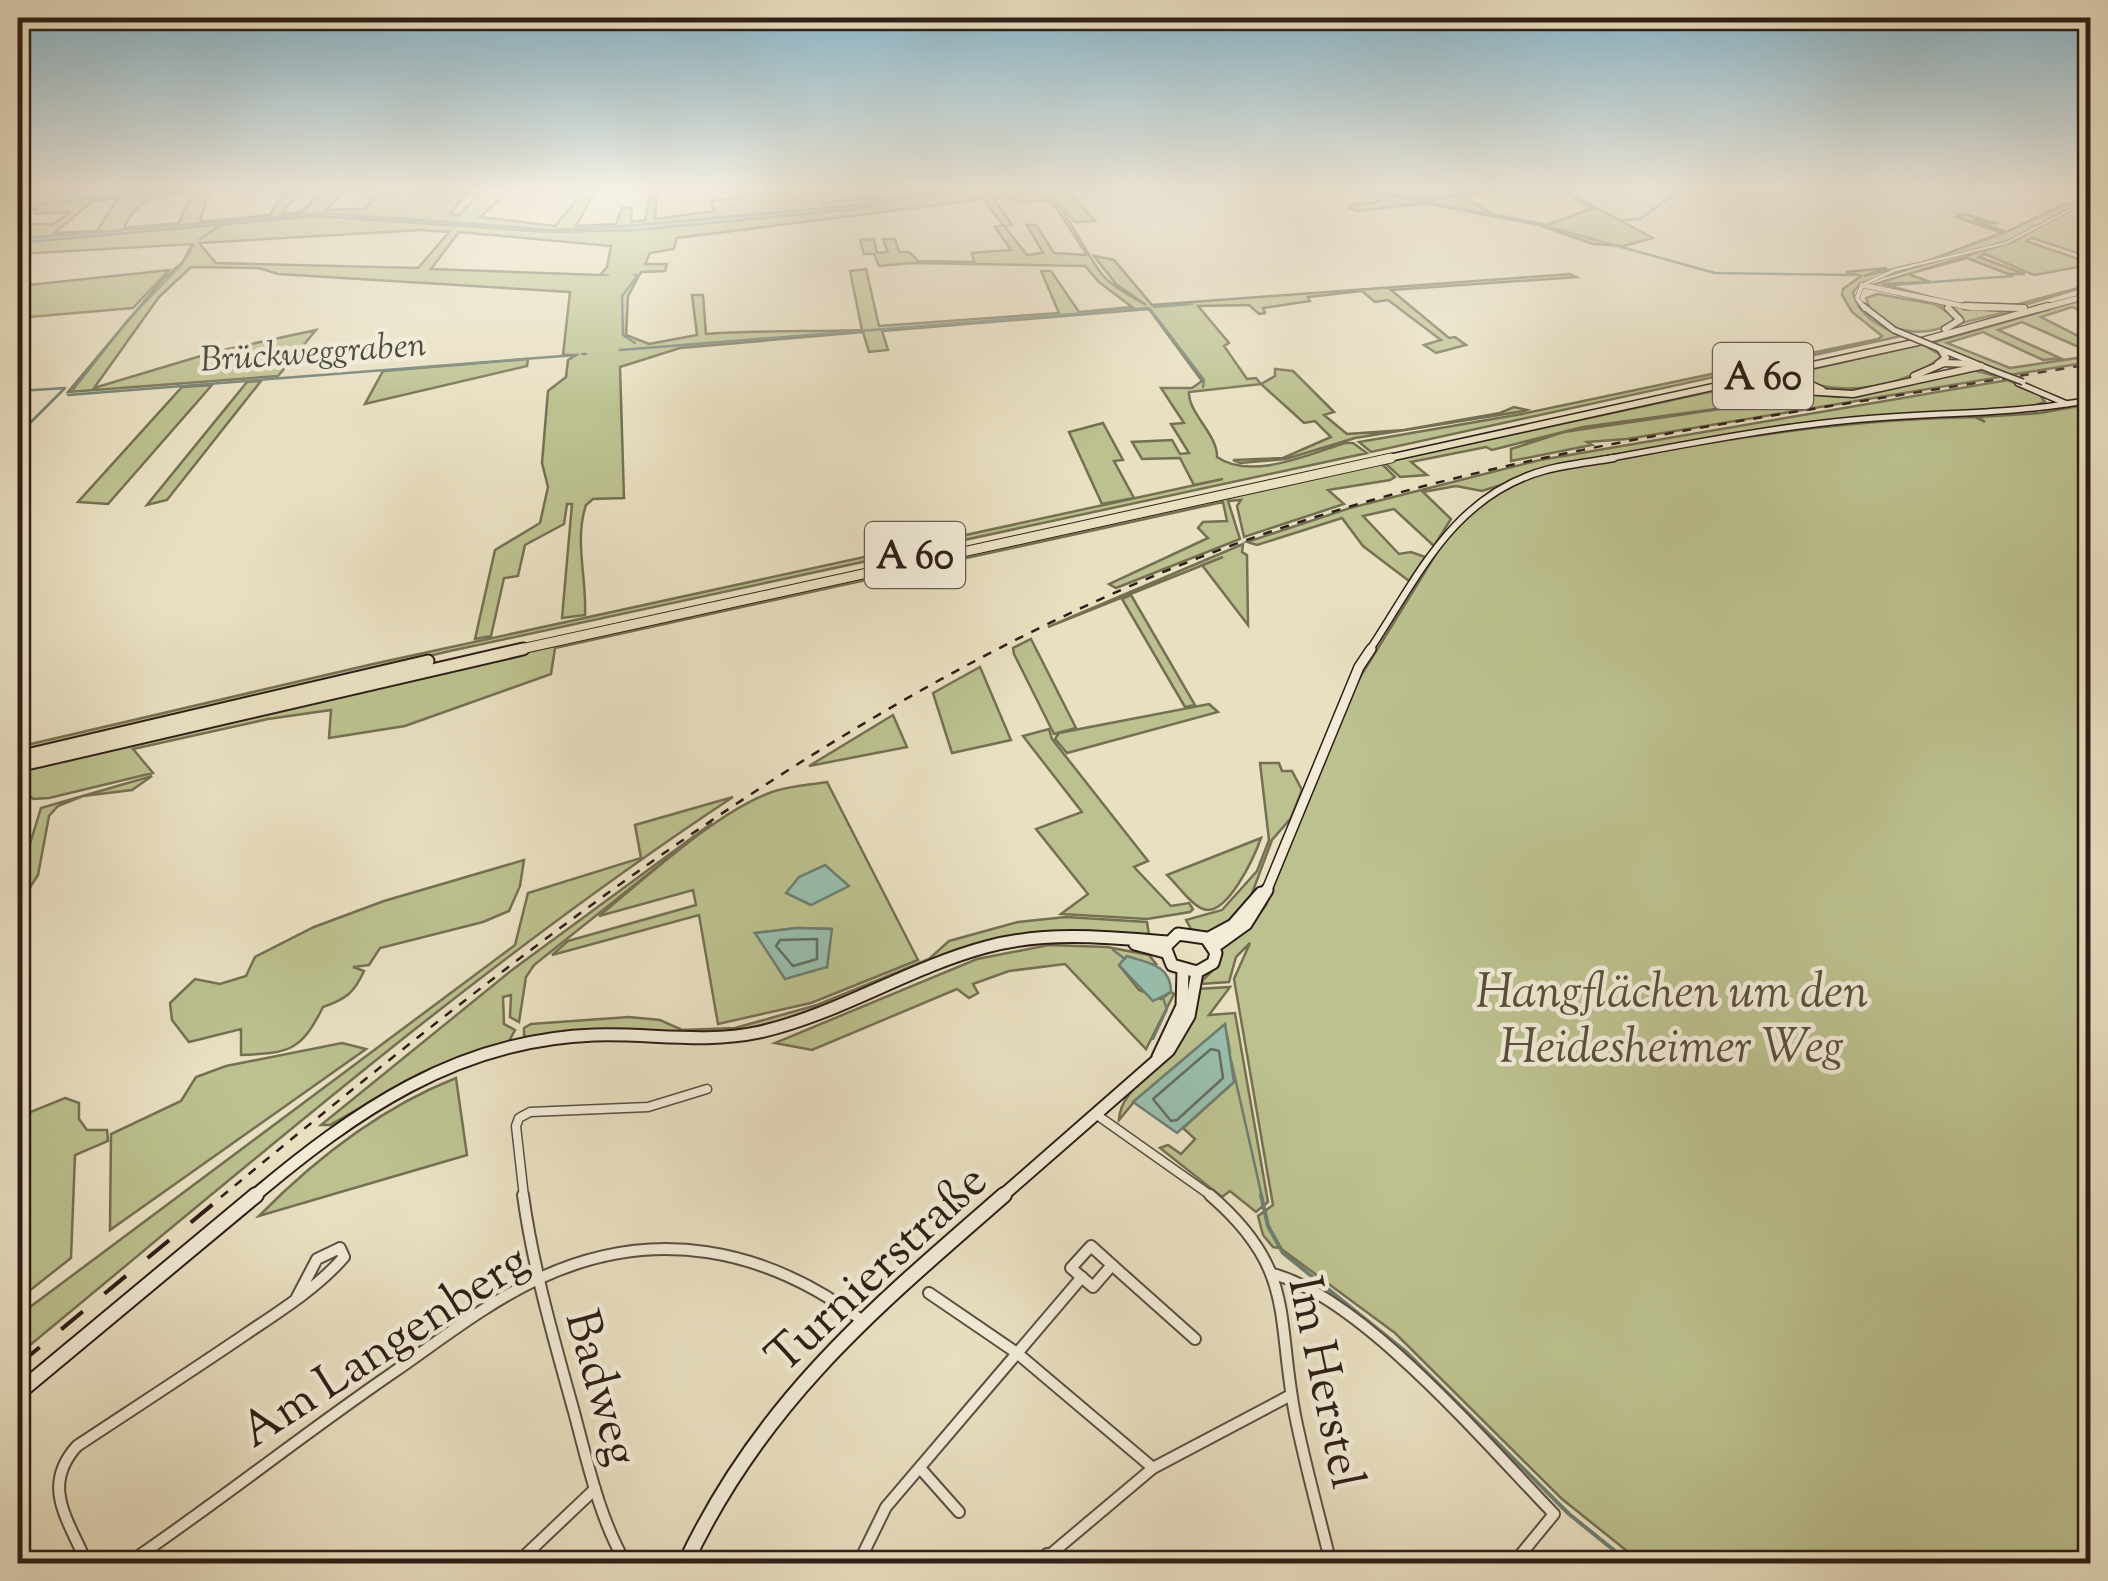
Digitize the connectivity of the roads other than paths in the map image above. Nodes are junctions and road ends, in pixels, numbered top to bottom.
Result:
1 (1935, 262) edge
2 (1862, 285) junction
3 (1885, 292) junction
4 (2090, 292) edge
5 (1858, 296) junction
6 (2028, 308) junction
7 (1945, 330) junction
8 (1939, 349) junction
9 (1836, 360) junction
10 (1938, 364) junction
11 (1981, 366) junction
12 (1689, 392) junction
13 (2045, 394) junction
14 (2090, 400) edge
15 (2070, 405) junction
16 (2030, 410) junction
17 (18, 757) edge
18 (18, 766) edge
19 (1211, 943) junction
20 (1166, 947) junction
21 (1190, 971) junction
22 (706, 1089) dead end
23 (1096, 1115) junction
24 (1113, 1264) junction
25 (1272, 1274) junction
26 (1082, 1278) junction
27 (538, 1279) junction
28 (929, 1294) dead end
29 (296, 1299) junction
30 (865, 1322) junction
31 (1195, 1340) dead end
32 (1017, 1352) junction
33 (18, 1393) edge
34 (1291, 1395) junction
35 (920, 1468) junction
36 (1153, 1468) junction
37 (596, 1489) junction
38 (960, 1512) dead end
39 (1046, 1560) edge
40 (87, 1564) edge
41 (127, 1564) edge
42 (516, 1564) edge
43 (626, 1564) edge
44 (686, 1564) edge
45 (858, 1564) edge
46 (1331, 1564) edge
47 (1513, 1564) edge

1 - 2 street
2 - 3 highway
2 - 5 main road
2 - 6 highway
3 - 5 highway
3 - 7 highway
4 - 6 highway, A 60
4 - 9 highway, A 60
5 - 8 main road, bridge
6 - 7 highway, A 60
7 - 17 highway, A 60
8 - 10 highway
8 - 11 main road
9 - 10 highway
9 - 12 highway, A 60
10 - 11 highway
11 - 12 highway
11 - 13 main road, bridge
12 - 18 highway, A 60
13 - 14 main road
13 - 15 main road
13 - 16 main road
14 - 15 main road
15 - 16 main road
16 - 19 main road
19 - 20 main road
19 - 21 main road
20 - 21 main road
20 - 33 main road
21 - 23 main road, Turnierstraße
22 - 27 street, Badweg
23 - 25 street, Im Herstel
23 - 30 main road, Turnierstraße
24 - 26 street
24 - 26 street
24 - 31 street
25 - 34 street, Im Herstel
25 - 47 street
26 - 32 street
27 - 30 street, Am Langenberg
27 - 37 street, Badweg
27 - 41 street, Am Langenberg
28 - 32 street
29 - 29 street
29 - 40 street
30 - 44 main road, Turnierstraße
32 - 35 street
32 - 36 street
34 - 36 street
34 - 46 street, Im Herstel
35 - 38 street
35 - 45 street
36 - 39 street
37 - 42 street
37 - 43 street, Badweg

